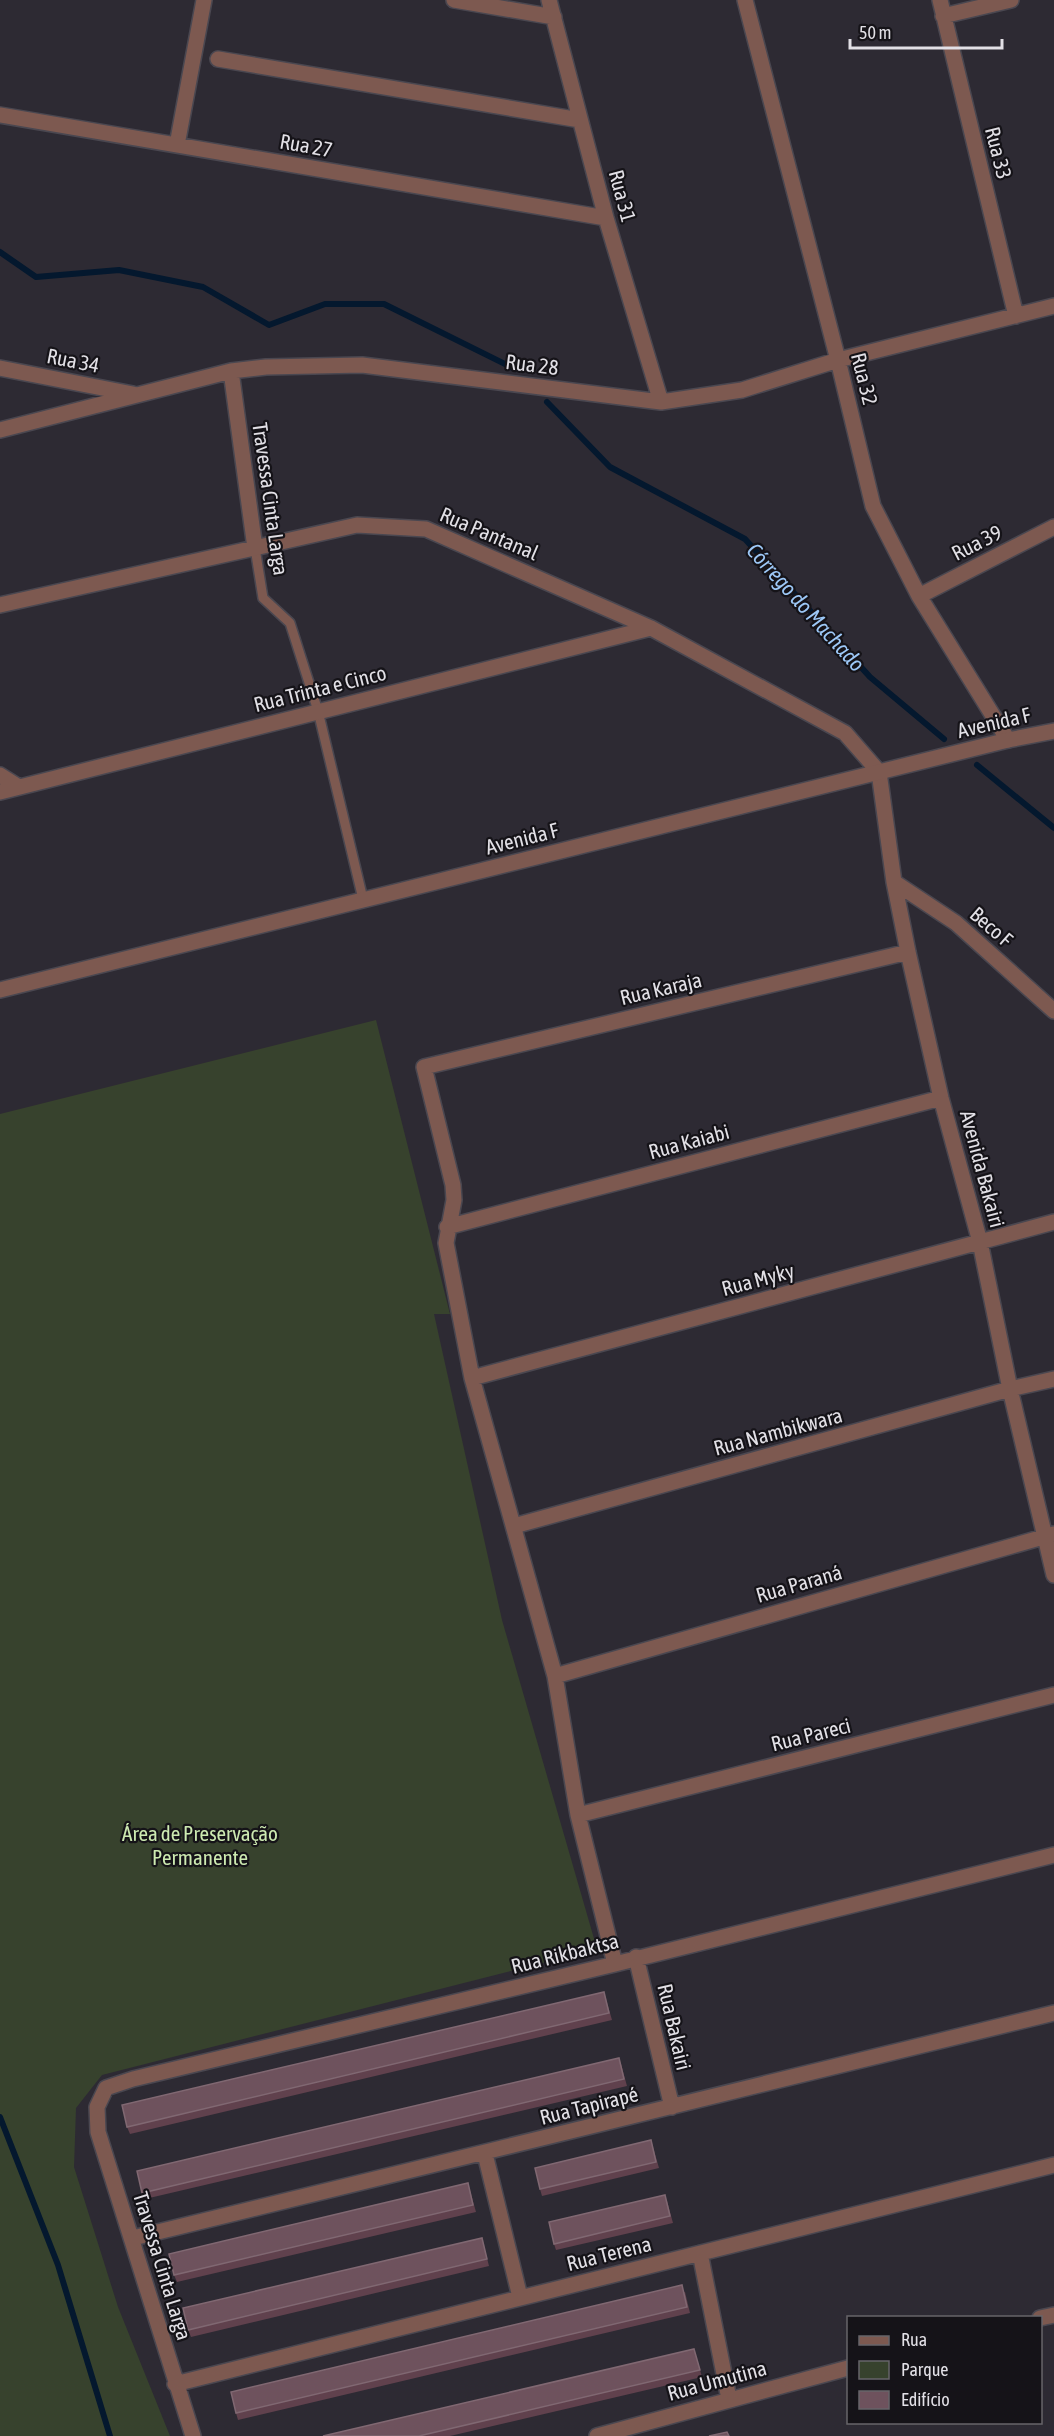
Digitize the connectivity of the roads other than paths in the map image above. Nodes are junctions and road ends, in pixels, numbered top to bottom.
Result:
1 (204, 0) edge
2 (454, 0) edge
3 (549, 0) edge
4 (745, 0) edge
5 (939, 0) edge
6 (1011, 0) edge
7 (943, 16) junction
8 (554, 17) junction
9 (218, 59) dead end
10 (0, 115) edge
11 (580, 120) junction
12 (177, 145) junction
13 (606, 218) junction
14 (1054, 306) edge
15 (1016, 316) junction
16 (838, 360) junction
17 (0, 368) edge
18 (231, 371) junction
19 (139, 395) junction
20 (661, 402) junction
21 (0, 430) edge
22 (1054, 527) edge
23 (255, 548) junction
24 (919, 596) junction
25 (0, 605) edge
26 (651, 628) junction
27 (318, 711) junction
28 (1054, 731) edge
29 (1008, 740) junction
30 (879, 772) junction
31 (0, 775) edge
32 (19, 787) junction
33 (0, 792) edge
34 (894, 882) junction
35 (363, 900) junction
36 (908, 952) junction
37 (0, 990) edge
38 (1054, 1011) edge
39 (941, 1098) junction
40 (1054, 1222) edge
41 (447, 1227) junction
42 (980, 1242) junction
43 (472, 1378) junction
44 (1054, 1379) edge
45 (1010, 1389) junction
46 (514, 1526) junction
47 (1049, 1535) edge
48 (1054, 1575) edge
49 (555, 1676) junction
50 (1054, 1695) edge
51 (578, 1815) junction
52 (1054, 1855) edge
53 (636, 1957) junction
54 (615, 1964) junction
55 (1054, 2013) edge
56 (98, 2107) joint
57 (672, 2107) junction
58 (485, 2154) junction
59 (1054, 2165) edge
60 (133, 2238) junction
61 (700, 2253) junction
62 (520, 2297) junction
63 (847, 2369) edge
64 (175, 2384) junction
65 (729, 2399) junction
66 (193, 2436) edge
67 (597, 2436) edge

1 - 12 street
2 - 8 street
3 - 8 street, Rua 31
4 - 16 street, Rua 32
5 - 7 street, Rua 33
6 - 7 street
7 - 15 street, Rua 33
8 - 11 street, Rua 31
9 - 11 street
10 - 12 street, Rua 27
11 - 13 street, Rua 31
12 - 13 street, Rua 27
13 - 20 street, Rua 31
14 - 15 street, Rua 28
15 - 16 street, Rua 28
16 - 20 street, Rua 28
16 - 24 street, Rua 32
17 - 19 street, Rua 34
18 - 19 street, Rua 28
18 - 20 street, Rua 28
18 - 23 street, Travessa Cinta Larga
19 - 21 street, Rua 28
22 - 24 street, Rua 39
23 - 25 street, Rua Pantanal
23 - 26 street, Rua Pantanal
23 - 27 lane, Travessa Cinta Larga
24 - 29 street, Rua 32
26 - 27 street, Rua Trinta e Cinco
26 - 30 street, Rua Pantanal
27 - 32 street, Rua Trinta e Cinco
27 - 35 lane, Travessa Cinta Larga
28 - 29 street, Avenida F
29 - 30 street, Avenida F
30 - 34 street, Avenida Bakairi
30 - 35 street, Avenida F
31 - 32 street
32 - 33 street, Rua Trinta e Cinco
34 - 36 street, Avenida Bakairi
34 - 38 street, Beco F
35 - 37 street, Avenida F
36 - 39 street, Avenida Bakairi
36 - 41 street, Rua Karaja
39 - 41 street, Rua Kaiabi
39 - 42 street, Avenida Bakairi
40 - 42 street, Rua Myky
41 - 43 street
42 - 43 street, Rua Myky
42 - 45 street, Avenida Bakairi
43 - 46 street
44 - 45 street, Rua Nambikwara
45 - 46 street, Rua Nambikwara
45 - 47 street, Avenida Bakairi
46 - 49 street
47 - 48 street, Avenida Bakairi
47 - 49 street, Rua Paraná
49 - 51 street
50 - 51 street, Rua Pareci
51 - 54 street
52 - 53 street, Rua Rikbaktsa
53 - 54 street, Rua Rikbaktsa
53 - 57 street, Rua Bakairi
54 - 56 street, Rua Rikbaktsa
55 - 57 street, Rua Tapirapé
56 - 60 street, Travessa Cinta Larga
57 - 58 street, Rua Tapirapé
58 - 60 street, Rua Tapirapé
58 - 62 street
59 - 61 street, Rua Terena
60 - 64 street, Travessa Cinta Larga
61 - 62 street, Rua Terena
61 - 65 street
62 - 64 street, Rua Terena
63 - 65 street, Rua Umutina
64 - 66 street, Travessa Cinta Larga
65 - 67 street, Rua Umutina

